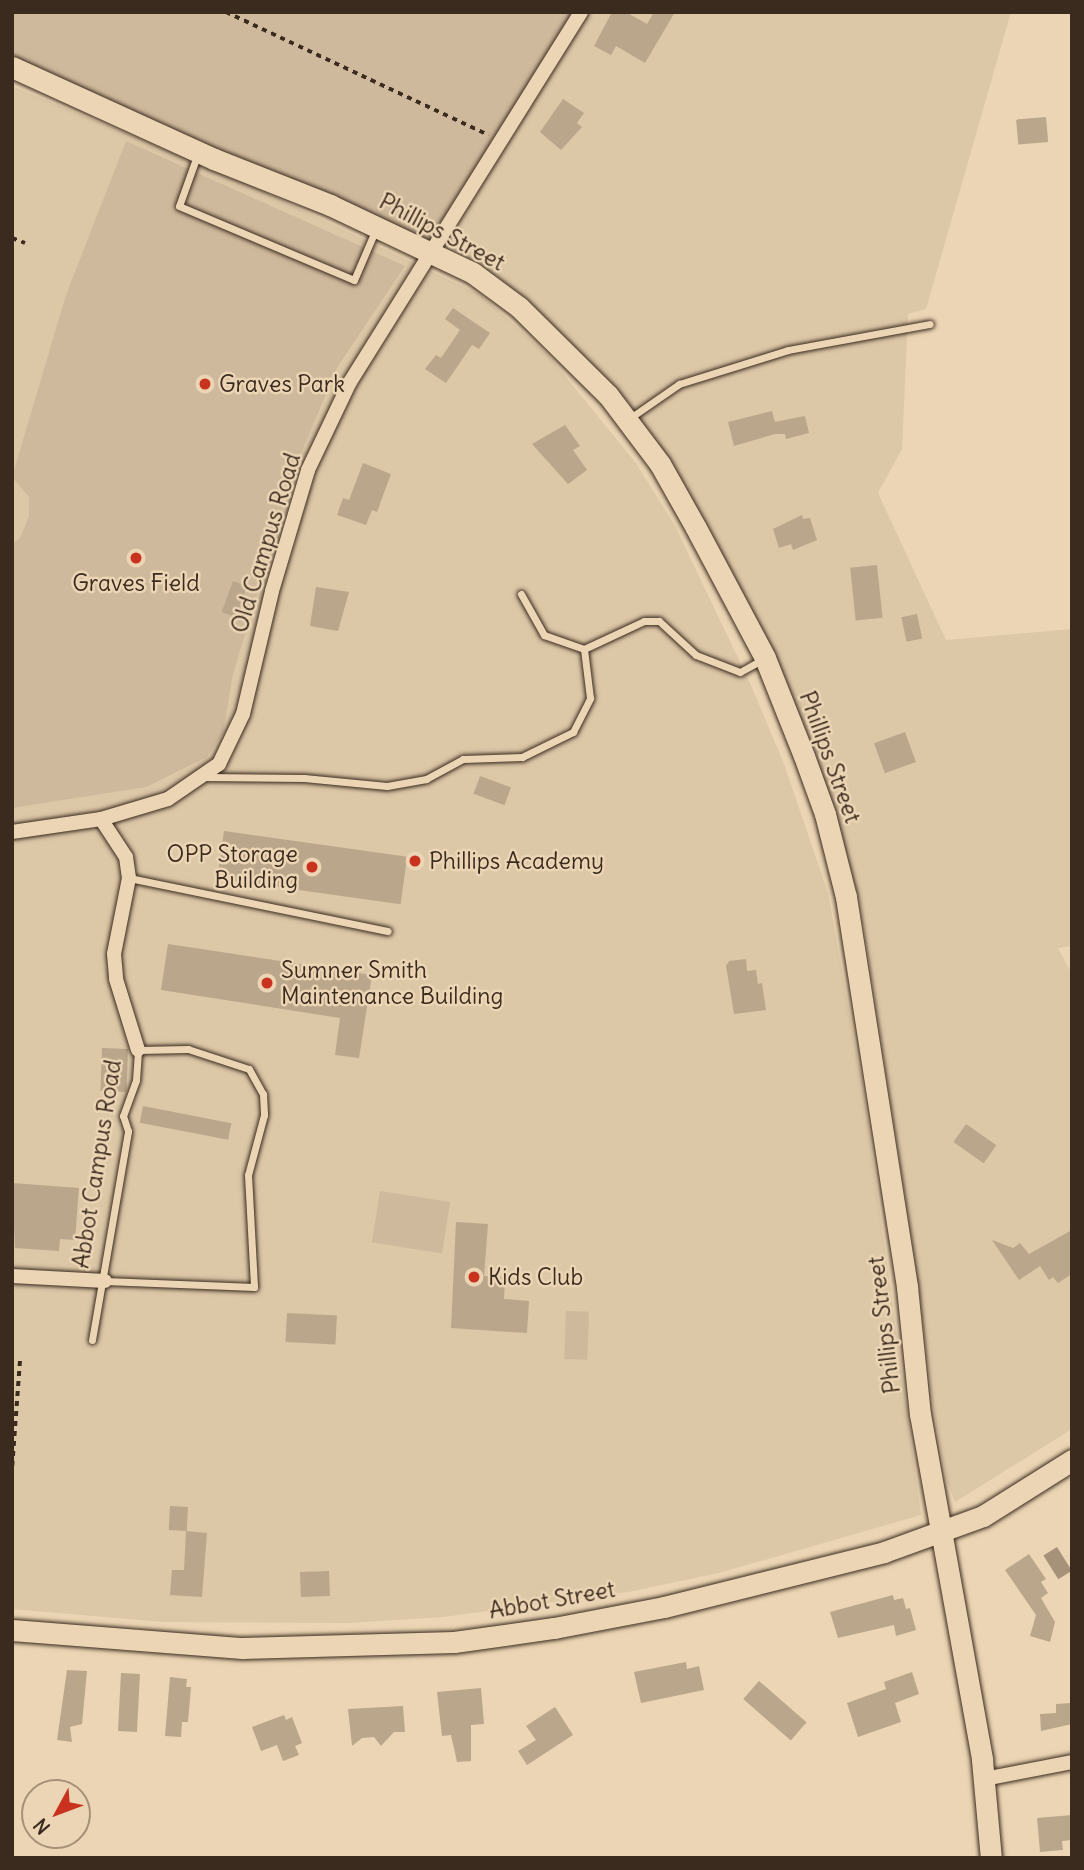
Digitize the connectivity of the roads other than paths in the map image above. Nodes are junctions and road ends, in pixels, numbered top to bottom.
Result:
1 (581, 12) edge
2 (12, 67) edge
3 (198, 152) junction
4 (377, 226) junction
5 (432, 251) junction
6 (930, 324) dead end
7 (627, 420) junction
8 (521, 594) dead end
9 (584, 649) junction
10 (765, 658) junction
11 (201, 778) junction
12 (101, 819) junction
13 (12, 832) edge
14 (129, 878) junction
15 (388, 931) dead end
16 (138, 1050) junction
17 (12, 1276) edge
18 (105, 1281) junction
19 (92, 1340) dead end
20 (1072, 1460) edge
21 (943, 1532) junction
22 (12, 1630) edge
23 (1072, 1762) edge
24 (984, 1779) junction
25 (991, 1858) edge

1 - 5 street, Old Campus Road
2 - 3 street, Phillips Street
3 - 4 street, Phillips Street
3 - 4 lane
4 - 5 street, Phillips Street
5 - 7 street, Phillips Street
5 - 11 street, Old Campus Road
6 - 7 lane
7 - 10 street, Phillips Street
8 - 9 lane
9 - 10 lane
9 - 11 lane
10 - 21 street, Phillips Street
11 - 12 street, Old Campus Road
12 - 13 street, Old Campus Road
12 - 14 street
14 - 15 lane
14 - 16 street, Abbot Campus Road
16 - 18 lane, Abbot Campus Road
16 - 18 lane, Abbot Campus Road
17 - 18 street, Abbot Campus Road
18 - 19 lane
20 - 21 street, Abbot Street
21 - 22 street, Abbot Street
21 - 24 street, Phillips Street
23 - 24 street
24 - 25 street, Phillips Street

